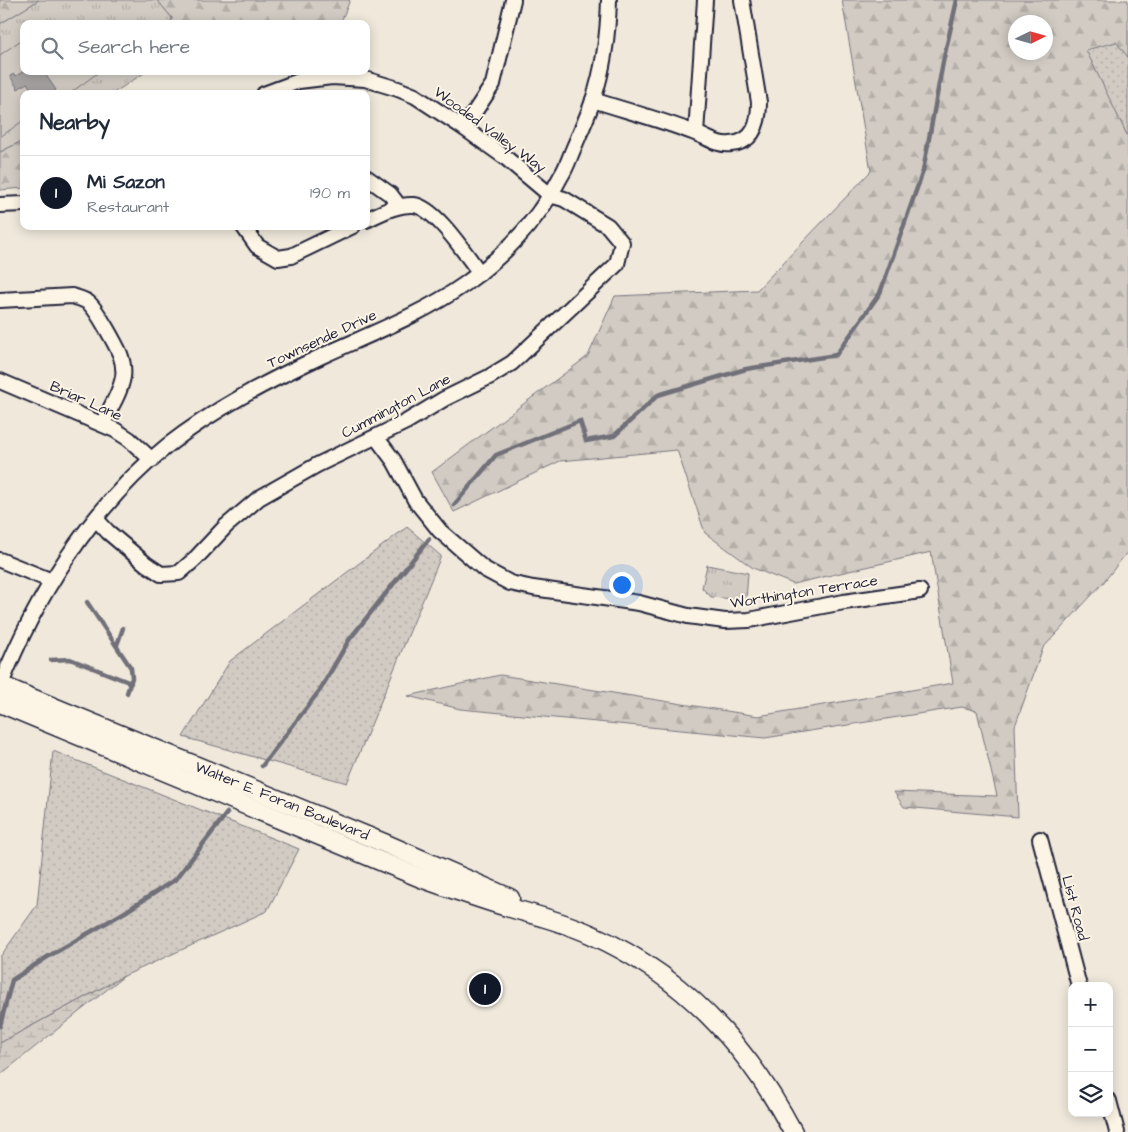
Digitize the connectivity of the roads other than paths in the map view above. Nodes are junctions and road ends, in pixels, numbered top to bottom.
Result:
1 (513, 0) edge
2 (609, 0) edge
3 (706, 0) edge
4 (742, 0) edge
5 (274, 90) edge
6 (594, 100) junction
7 (464, 128) junction
8 (696, 133) junction
9 (370, 180) edge
10 (550, 195) junction
11 (20, 204) edge
12 (0, 205) edge
13 (398, 206) junction
14 (370, 218) edge
15 (246, 230) edge
16 (345, 230) edge
17 (480, 273) junction
18 (0, 300) edge
19 (0, 381) edge
20 (102, 424) junction
21 (376, 437) junction
22 (152, 460) junction
23 (96, 519) junction
24 (0, 560) edge
25 (52, 582) junction
26 (920, 591) dead end
27 (0, 686) edge
28 (0, 703) edge
29 (1040, 839) dead end
30 (562, 923) junction
31 (1078, 982) edge
32 (1113, 1115) edge
33 (793, 1132) edge
34 (1118, 1132) edge

1 - 7 street
2 - 6 street, Townsende Drive
3 - 8 street
4 - 8 street
5 - 7 street, Wooded Valley Way
6 - 8 street
6 - 10 street, Townsende Drive
7 - 10 street, Wooded Valley Way
9 - 13 street
10 - 17 street, Townsende Drive
10 - 21 street, Cummington Lane
11 - 12 street
13 - 14 street
13 - 17 street
15 - 16 street
17 - 22 street, Townsende Drive
18 - 20 street
19 - 20 street, Briar Lane
20 - 22 street, Briar Lane
21 - 23 street, Cummington Lane
21 - 26 street, Worthington Terrace
22 - 23 street, Townsende Drive
23 - 25 street, Townsende Drive
24 - 25 street
25 - 27 street, Townsende Drive
27 - 30 street, Walter E. Foran Boulevard
28 - 30 street, Walter E. Foran Boulevard
29 - 31 street, List Road
30 - 33 street, Walter E. Foran Boulevard
32 - 34 street

